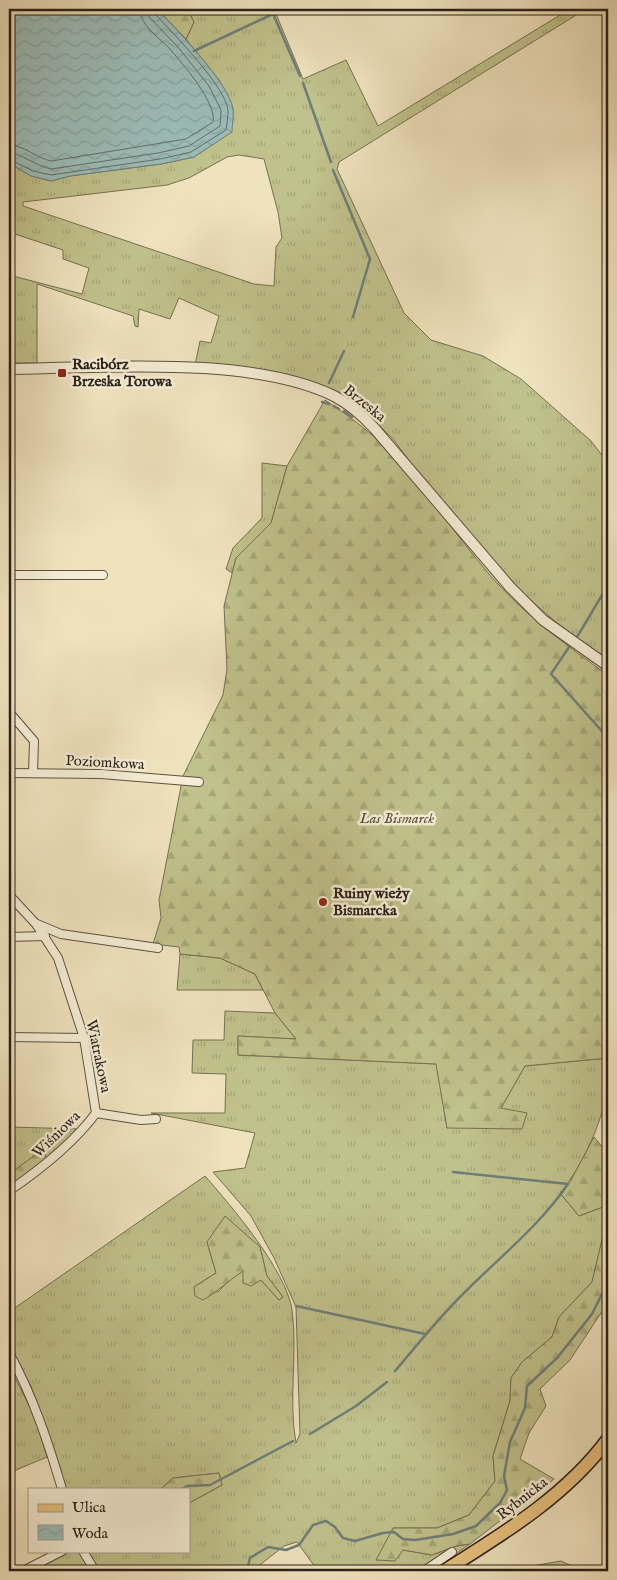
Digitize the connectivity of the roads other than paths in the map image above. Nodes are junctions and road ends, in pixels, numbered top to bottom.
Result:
1 (9, 368) edge
2 (9, 575) edge
3 (103, 575) dead end
4 (608, 666) edge
5 (9, 712) edge
6 (9, 773) edge
7 (33, 773) junction
8 (199, 782) dead end
9 (9, 895) edge
10 (36, 924) junction
11 (61, 934) junction
12 (45, 936) junction
13 (9, 937) edge
14 (51, 945) junction
15 (158, 948) dead end
16 (9, 1037) edge
17 (84, 1038) junction
18 (96, 1113) junction
19 (156, 1119) dead end
20 (9, 1191) edge
21 (9, 1353) edge
22 (608, 1439) edge
23 (62, 1488) edge
24 (60, 1552) edge
25 (84, 1552) edge
26 (452, 1552) dead end
27 (23, 1571) edge
28 (95, 1571) edge
29 (424, 1571) edge
30 (444, 1571) edge

1 - 4 street, Brzeska
2 - 3 street
5 - 7 street
6 - 7 street, Poziomkowa
7 - 8 street, Poziomkowa
9 - 10 street, Wiatrakowa
10 - 11 street, Wiatrakowa
10 - 12 street, Wiatrakowa
11 - 14 street
11 - 15 street, Wiatrakowa
12 - 13 street
12 - 14 street, Wiatrakowa
14 - 17 street, Wiatrakowa
16 - 17 street
17 - 18 street, Wiatrakowa
18 - 19 street, Wiatrakowa
18 - 20 street, Wiśniowa
21 - 23 street
22 - 30 main road, Rybnicka
24 - 27 street
25 - 28 street
26 - 29 street

